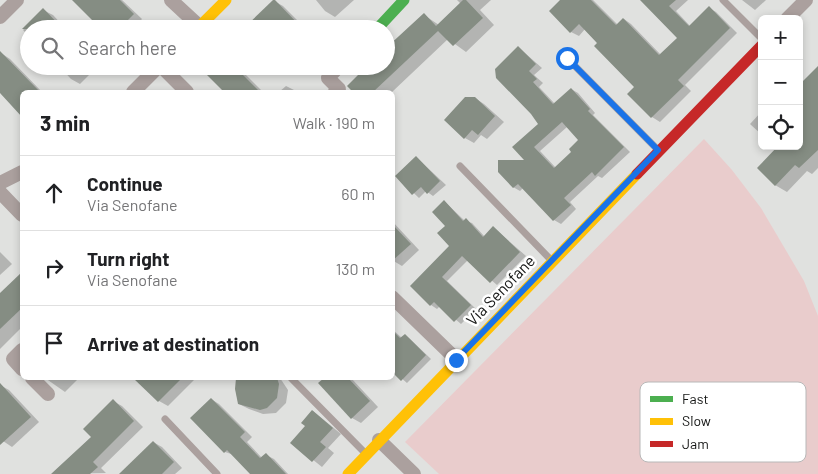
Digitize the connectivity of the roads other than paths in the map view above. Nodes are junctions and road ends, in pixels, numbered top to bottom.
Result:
1 (17, 0) edge
2 (171, 0) edge
3 (226, 0) edge
4 (406, 0) edge
5 (723, 0) edge
6 (806, 0) edge
7 (791, 15) edge
8 (0, 17) edge
9 (191, 20) edge
10 (205, 20) edge
11 (386, 20) edge
12 (758, 35) edge
13 (758, 49) edge
14 (567, 58) dead end
15 (151, 75) edge
16 (169, 75) edge
17 (331, 75) edge
18 (135, 90) edge
19 (185, 90) edge
20 (338, 90) edge
21 (658, 150) junction
22 (460, 166) dead end
23 (20, 173) edge
24 (0, 183) edge
25 (0, 192) edge
26 (20, 214) edge
27 (552, 261) junction
28 (395, 300) edge
29 (20, 352) edge
30 (456, 360) junction
31 (20, 367) edge
32 (34, 380) edge
33 (293, 380) edge
34 (48, 394) dead end
35 (165, 420) dead end
36 (379, 440) junction
37 (366, 454) junction
38 (217, 474) edge
39 (348, 474) edge
40 (414, 474) edge

1 - 8 street
2 - 9 street
3 - 10 street
4 - 11 street
5 - 12 lane
6 - 7 street
13 - 21 street, Via Senofane
14 - 21 lane
15 - 18 street
16 - 19 street
17 - 20 street
21 - 27 street, Via Senofane
22 - 27 lane
23 - 24 street
25 - 26 street
27 - 30 street, Via Senofane
28 - 30 street
29 - 31 street
30 - 36 street, Via Senofane
32 - 34 street
33 - 37 lane
35 - 38 lane
36 - 37 street, Via Senofane
36 - 40 street
37 - 39 street, Via Senofane

